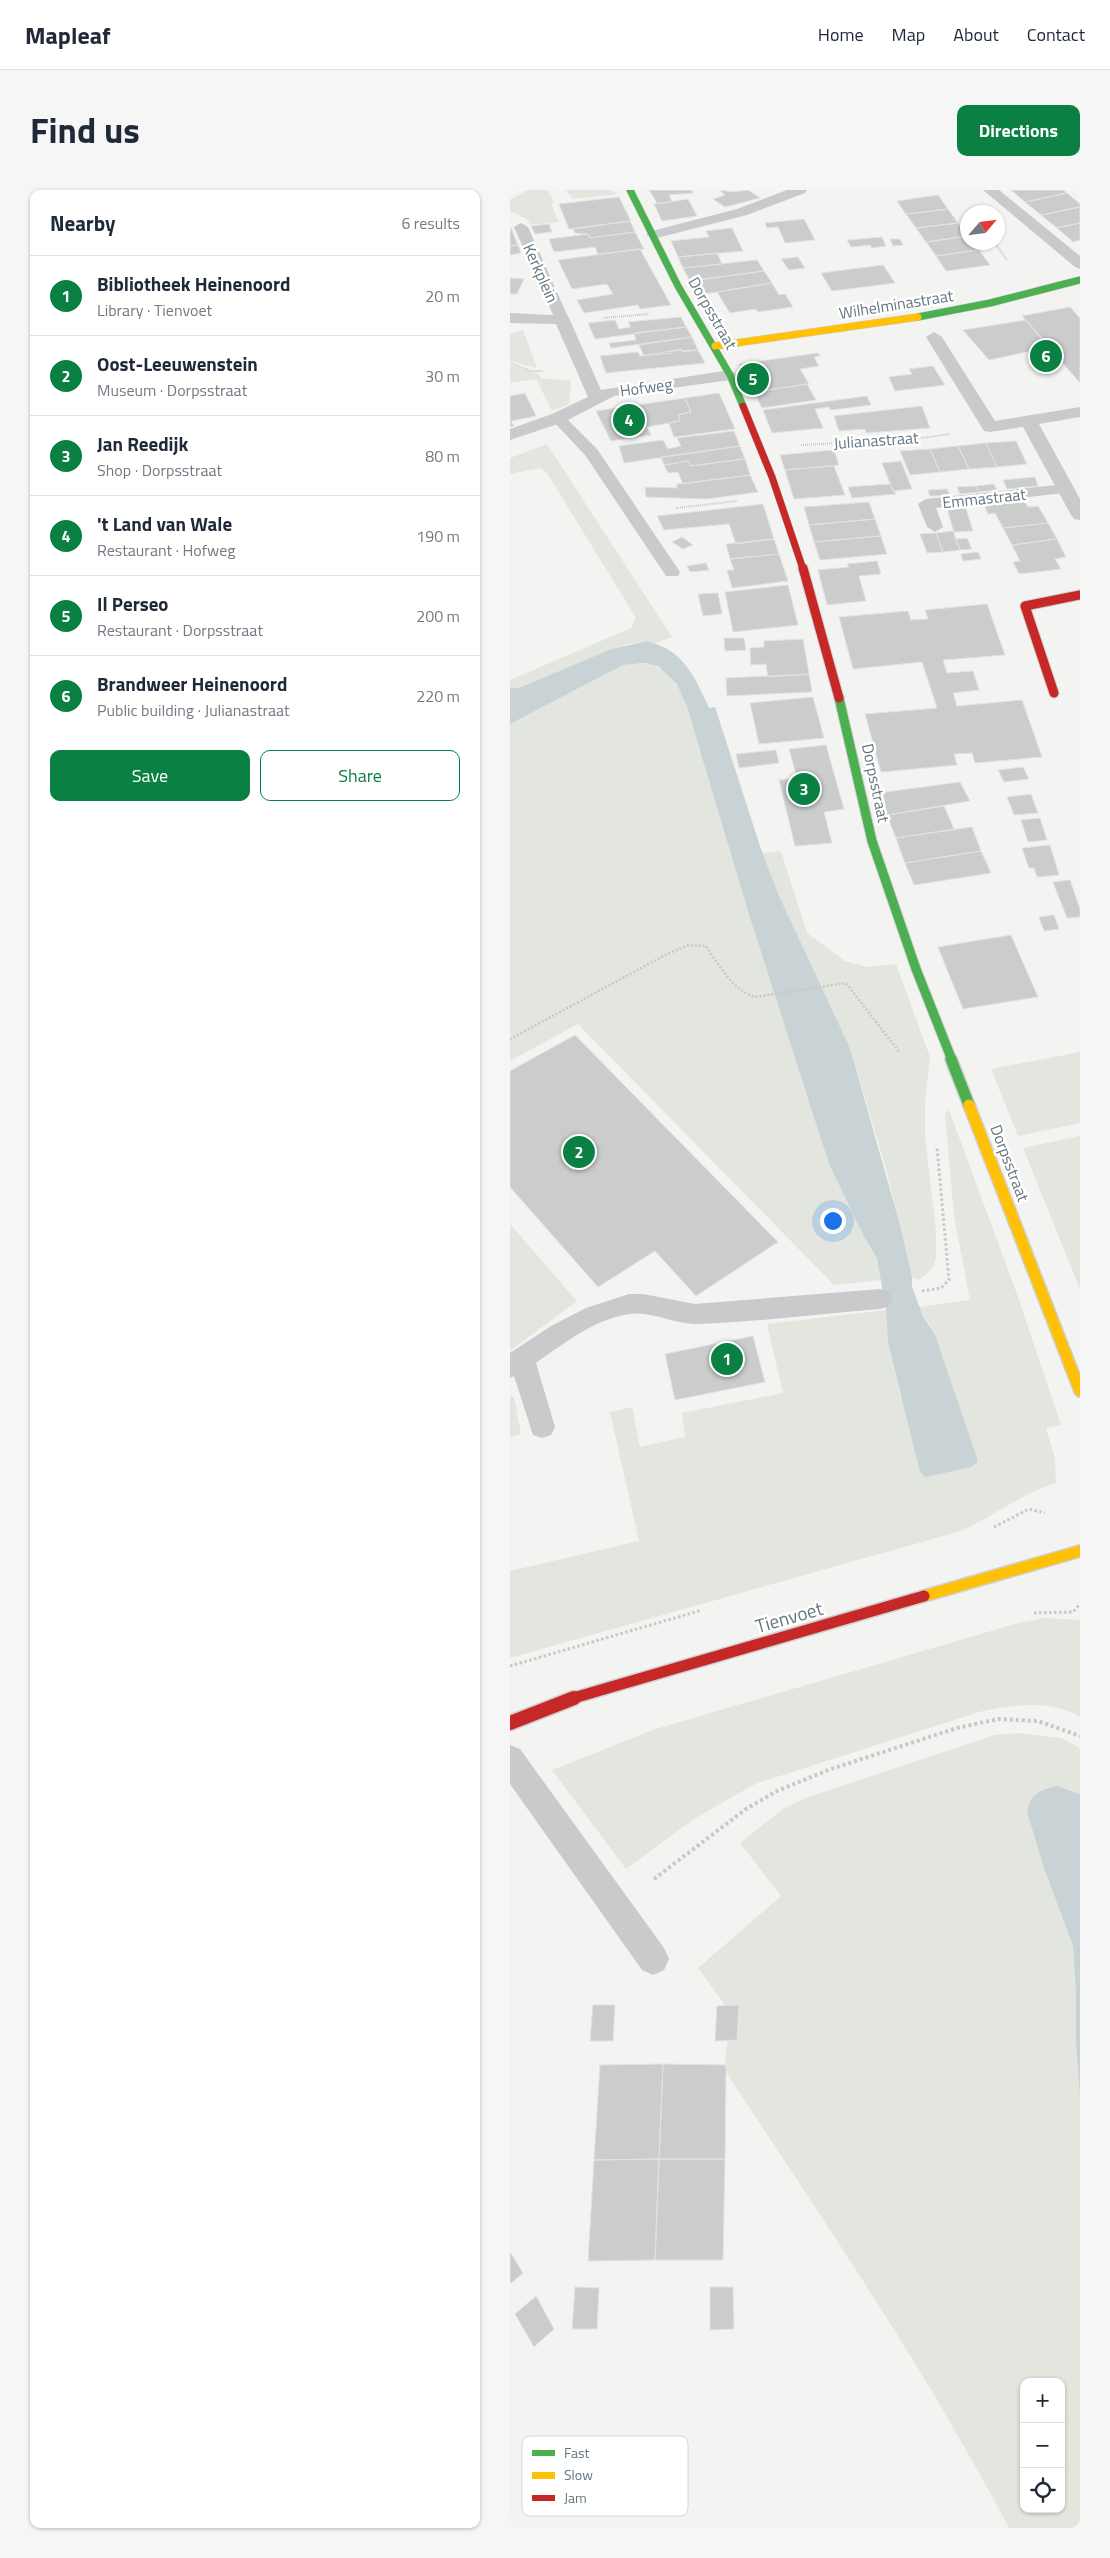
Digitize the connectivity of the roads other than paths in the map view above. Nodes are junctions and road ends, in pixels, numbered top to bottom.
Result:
1 (630, 190) edge
2 (800, 190) edge
3 (990, 190) edge
4 (521, 226) dead end
5 (654, 235) junction
6 (1080, 264) edge
7 (1080, 280) edge
8 (510, 318) edge
9 (562, 319) junction
10 (934, 337) dead end
11 (715, 346) junction
12 (730, 376) junction
13 (596, 397) junction
14 (1080, 412) edge
15 (558, 418) junction
16 (1029, 422) junction
17 (510, 435) edge
18 (1066, 489) junction
19 (1080, 515) edge
20 (935, 526) dead end
21 (672, 572) dead end
22 (1080, 595) edge
23 (1054, 693) dead end
24 (880, 1299) dead end
25 (516, 1363) edge
26 (1080, 1391) edge
27 (542, 1426) dead end
28 (1080, 1551) edge
29 (510, 1723) edge
30 (510, 1759) edge
31 (653, 1959) dead end

1 - 5 street, Dorpsstraat
2 - 5 street
3 - 6 street
4 - 9 lane, Kerkplein
5 - 11 street, Dorpsstraat
7 - 11 street, Wilhelminastraat
8 - 9 street, Kerkplein
9 - 13 street, Kerkplein
10 - 16 street
11 - 12 street, Dorpsstraat
12 - 13 street, Hofweg
12 - 26 street, Dorpsstraat
13 - 15 street, Hofweg
14 - 16 street
15 - 17 street, Hofweg
15 - 21 lane
16 - 18 street
18 - 19 street
18 - 20 lane, Emmastraat
22 - 23 street
24 - 25 lane
25 - 27 lane
28 - 29 street, Tienvoet
30 - 31 lane

